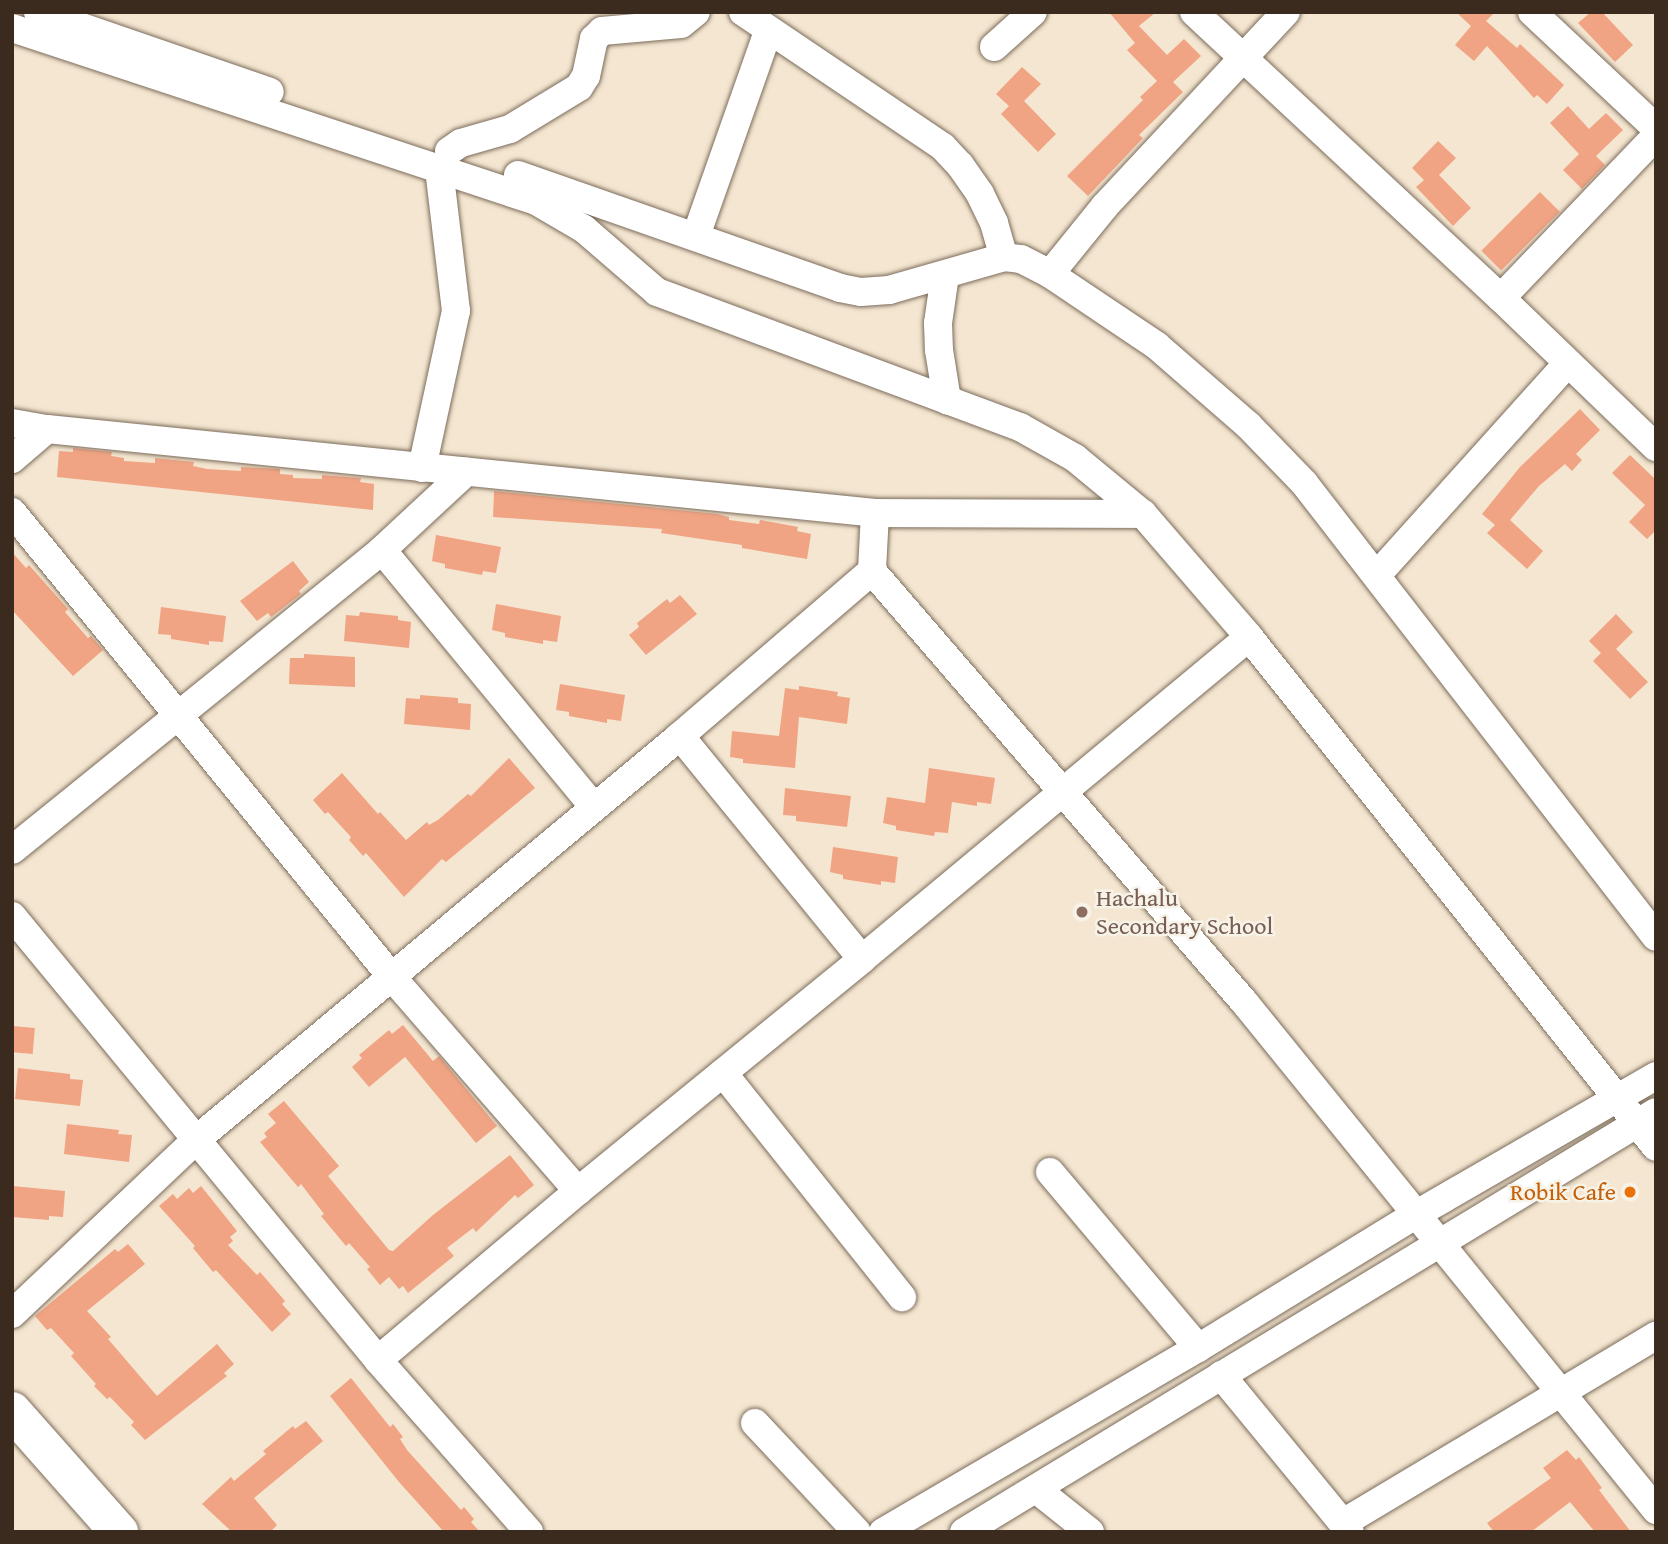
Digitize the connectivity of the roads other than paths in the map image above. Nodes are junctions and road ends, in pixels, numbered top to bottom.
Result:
1 (38, 12) edge
2 (696, 12) edge
3 (743, 12) edge
4 (1034, 12) edge
5 (1194, 12) edge
6 (1286, 12) edge
7 (1532, 12) edge
8 (12, 28) edge
9 (768, 31) junction
10 (994, 47) dead end
11 (1245, 57) junction
12 (1656, 128) edge
13 (1656, 136) edge
14 (444, 160) junction
15 (696, 236) junction
16 (1004, 257) junction
17 (1050, 274) junction
18 (945, 275) junction
19 (1501, 298) junction
20 (1568, 363) junction
21 (947, 400) junction
22 (12, 422) edge
23 (47, 429) junction
24 (1651, 435) edge
25 (12, 459) edge
26 (422, 468) junction
27 (466, 472) junction
28 (12, 512) edge
29 (874, 513) junction
30 (1143, 514) junction
31 (382, 550) junction
32 (872, 571) junction
33 (1377, 575) junction
34 (1249, 637) junction
35 (182, 716) junction
36 (680, 736) junction
37 (1063, 792) junction
38 (594, 807) junction
39 (12, 850) edge
40 (12, 916) edge
41 (1654, 932) edge
42 (862, 960) junction
43 (391, 976) junction
44 (723, 1073) junction
45 (1656, 1076) edge
46 (1617, 1100) junction
47 (1646, 1118) edge
48 (196, 1140) junction
49 (1656, 1147) edge
50 (1050, 1172) dead end
51 (578, 1191) junction
52 (1415, 1214) junction
53 (1437, 1243) junction
54 (902, 1297) dead end
55 (12, 1314) edge
56 (1656, 1336) edge
57 (1198, 1348) junction
58 (378, 1360) junction
59 (1221, 1375) junction
60 (1559, 1393) junction
61 (12, 1412) edge
62 (755, 1423) dead end
63 (1036, 1489) junction
64 (1656, 1510) edge
65 (1346, 1527) edge
66 (120, 1532) edge
67 (529, 1532) edge
68 (857, 1532) edge
69 (883, 1532) edge
70 (964, 1532) edge
71 (1090, 1532) edge

1 - 14 street
2 - 14 street
3 - 9 street
4 - 10 street
5 - 11 street
6 - 11 street
7 - 12 street
8 - 14 street
9 - 15 street
9 - 16 street
11 - 17 street
11 - 19 street
13 - 19 street
14 - 15 street
14 - 21 street
14 - 26 street
15 - 18 street
16 - 17 street
16 - 18 street
17 - 33 street
18 - 21 street
19 - 20 street
20 - 24 street
20 - 33 street
21 - 30 street
22 - 23 street
23 - 25 street
23 - 26 street
26 - 27 street
27 - 29 street
27 - 31 street
28 - 35 street
29 - 30 street
29 - 32 street
30 - 34 street
31 - 35 street
31 - 38 street
32 - 36 street
32 - 37 street
33 - 41 street
34 - 37 street
34 - 46 street
35 - 39 street
35 - 43 street
36 - 38 street
36 - 42 street
37 - 42 street
37 - 52 street
38 - 43 street
40 - 48 street
42 - 44 street
43 - 48 street
43 - 51 street
44 - 51 street
44 - 54 street
45 - 46 street
46 - 47 street
46 - 52 street
47 - 49 street
47 - 53 street
48 - 55 street
48 - 58 street
50 - 57 street
51 - 58 street
52 - 53 street
52 - 57 street
53 - 59 street
53 - 60 street
56 - 60 street
57 - 69 street
58 - 67 street
59 - 63 street
59 - 65 street
60 - 64 street
60 - 65 street
61 - 66 highway
62 - 68 street
63 - 70 street
63 - 71 street

